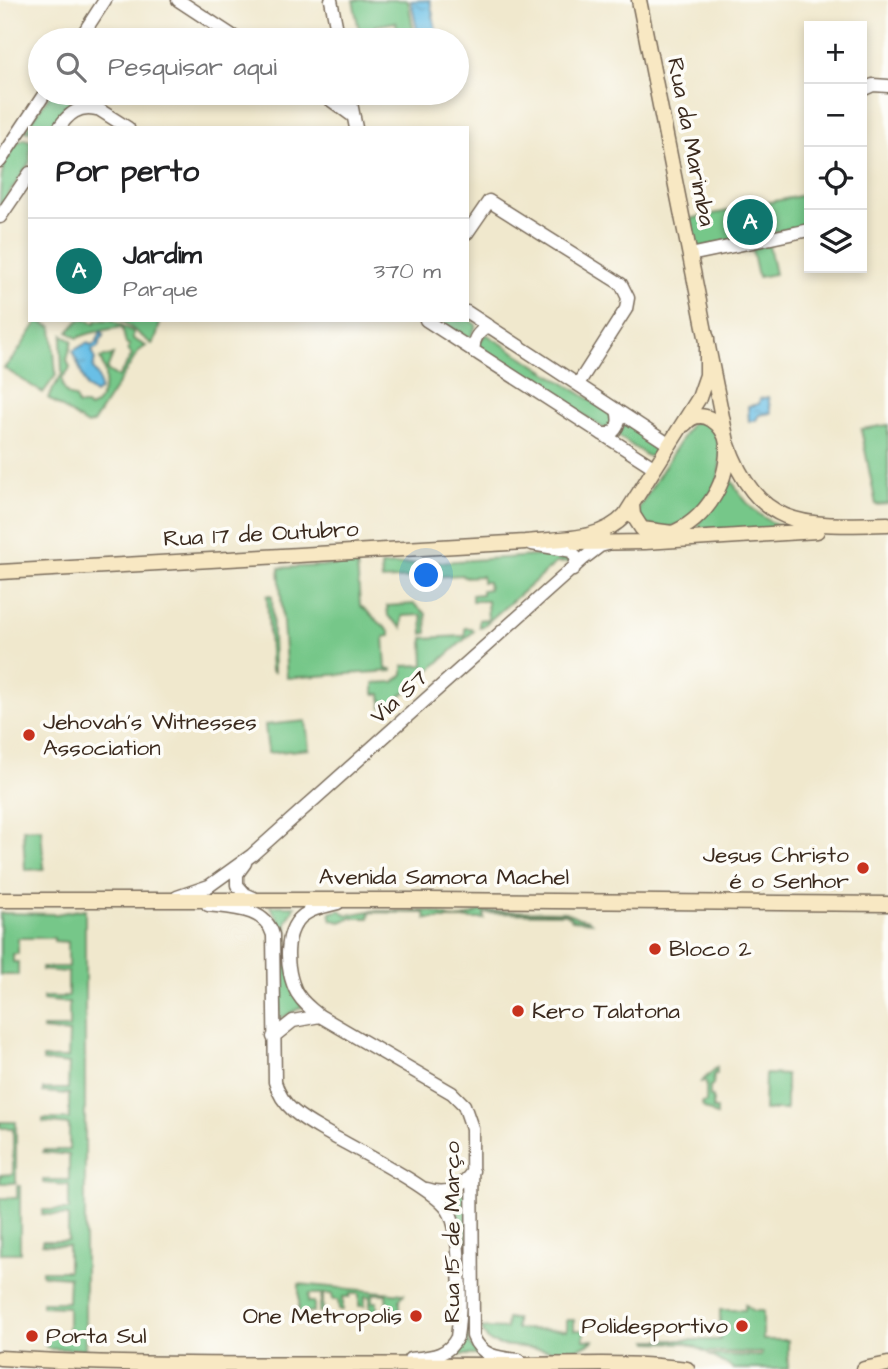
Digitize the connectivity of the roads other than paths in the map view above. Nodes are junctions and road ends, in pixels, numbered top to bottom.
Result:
1 (105, 0) edge
2 (177, 0) edge
3 (331, 0) edge
4 (639, 0) edge
5 (87, 28) edge
6 (220, 28) edge
7 (337, 28) edge
8 (888, 86) edge
9 (867, 88) edge
10 (37, 105) edge
11 (93, 105) edge
12 (335, 105) edge
13 (104, 112) junction
14 (354, 122) edge
15 (60, 126) edge
16 (125, 126) edge
17 (28, 137) edge
18 (11, 144) junction
19 (0, 161) edge
20 (28, 176) edge
21 (0, 217) edge
22 (469, 230) edge
23 (804, 231) edge
24 (690, 256) junction
25 (469, 314) edge
26 (429, 322) edge
27 (489, 326) junction
28 (706, 336) junction
29 (474, 352) junction
30 (578, 384) junction
31 (617, 410) junction
32 (680, 430) junction
33 (601, 434) junction
34 (727, 442) junction
35 (670, 445) junction
36 (655, 468) junction
37 (632, 505) junction
38 (888, 524) edge
39 (863, 525) junction
40 (813, 531) junction
41 (675, 533) junction
42 (525, 542) junction
43 (645, 542) junction
44 (608, 544) junction
45 (573, 570) junction
46 (0, 572) edge
47 (252, 855) junction
48 (256, 899) junction
49 (0, 900) edge
50 (163, 900) junction
51 (345, 900) junction
52 (888, 904) edge
53 (320, 1016) junction
54 (273, 1037) junction
55 (473, 1171) junction
56 (414, 1183) junction
57 (0, 1358) edge
58 (372, 1364) junction
59 (573, 1364) junction
60 (888, 1364) edge
61 (687, 1369) edge
62 (864, 1369) edge

1 - 5 street
2 - 6 street
3 - 7 street
4 - 24 main road, Rua da Marimba
8 - 9 street
10 - 18 street
11 - 13 street
12 - 14 street
13 - 15 street
13 - 16 street
17 - 18 street
18 - 19 street
20 - 21 street
22 - 30 street
23 - 24 street
24 - 28 main road, Rua da Marimba
25 - 27 street
26 - 29 street
27 - 29 street
27 - 30 street
28 - 32 main road, Rua da Marimba
28 - 34 main road, Rua da Marimba
29 - 33 street
30 - 31 street
31 - 33 street
31 - 35 street
32 - 34 main road
32 - 35 main road, Rua da Marimba
33 - 36 street
34 - 39 main road, Rua da Marimba
34 - 41 main road, Rua da Marimba
35 - 36 main road, Rua da Marimba
36 - 37 main road, Rua da Marimba
37 - 41 main road, Rua 17 de Outubro
37 - 42 main road, Rua 17 de Outubro
38 - 39 main road
39 - 40 main road, Rua 17 de Outubro
40 - 41 main road, Rua 17 de Outubro
40 - 43 main road, Rua 17 de Outubro
41 - 43 main road, Rua 17 de Outubro
42 - 44 main road, Rua 17 de Outubro
42 - 45 street
42 - 46 main road, Rua 17 de Outubro
43 - 44 main road, Rua 17 de Outubro
44 - 45 street, Via S7
45 - 47 street, Via S7
47 - 48 street, Via S7
47 - 50 street, Via S7
48 - 50 main road, Avenida Samora Machel
48 - 51 main road, Avenida Samora Machel
49 - 50 main road, Avenida Samora Machel
50 - 54 street
51 - 52 main road, Avenida Samora Machel
51 - 53 street, Rua 15 de Março
53 - 54 street
53 - 55 street, Rua 15 de Março
54 - 56 street
55 - 56 street
55 - 59 street, Rua 15 de Março
56 - 58 street
57 - 58 main road
58 - 59 main road
59 - 61 main road
60 - 62 main road

